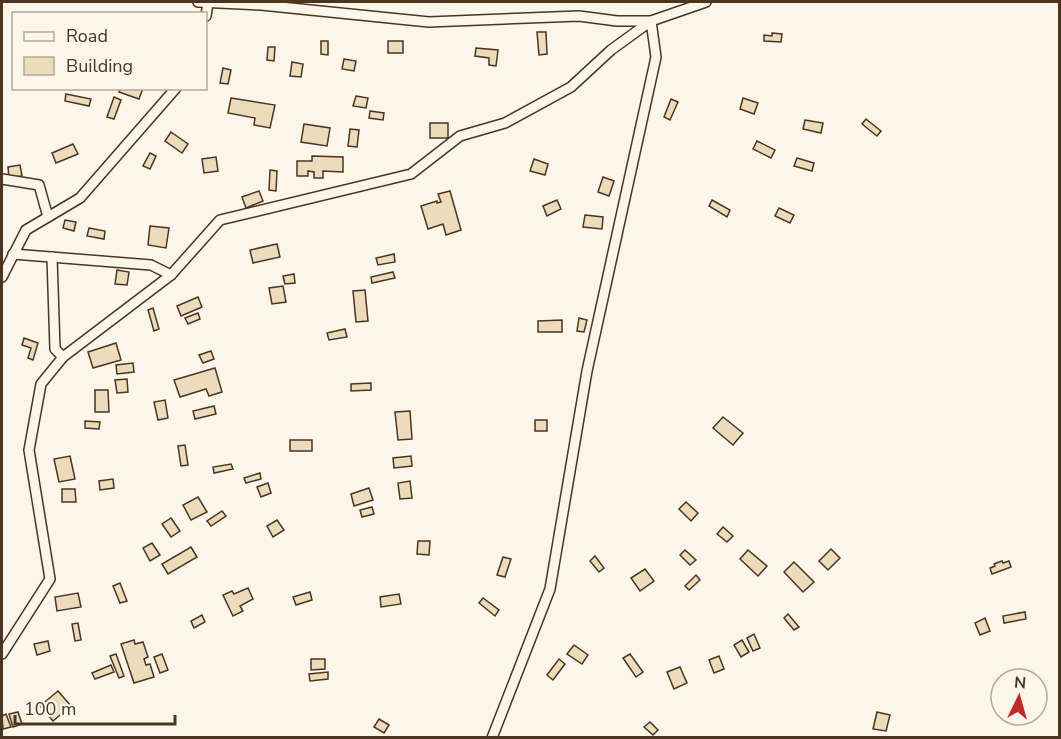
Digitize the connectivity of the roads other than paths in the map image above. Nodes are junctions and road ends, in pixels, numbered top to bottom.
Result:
1 (203, 2) edge
2 (706, 2) edge
3 (651, 21) junction
4 (174, 90) edge
5 (2, 179) edge
6 (48, 217) junction
7 (13, 254) junction
8 (52, 257) junction
9 (171, 275) junction
10 (2, 277) edge
11 (63, 357) junction
12 (2, 654) edge
13 (492, 738) edge

1 - 3 street
2 - 3 street
3 - 9 street
3 - 13 street
4 - 6 street
5 - 6 street
6 - 7 street
7 - 8 street
7 - 10 street
8 - 9 street
8 - 11 street
9 - 11 street
11 - 12 street

